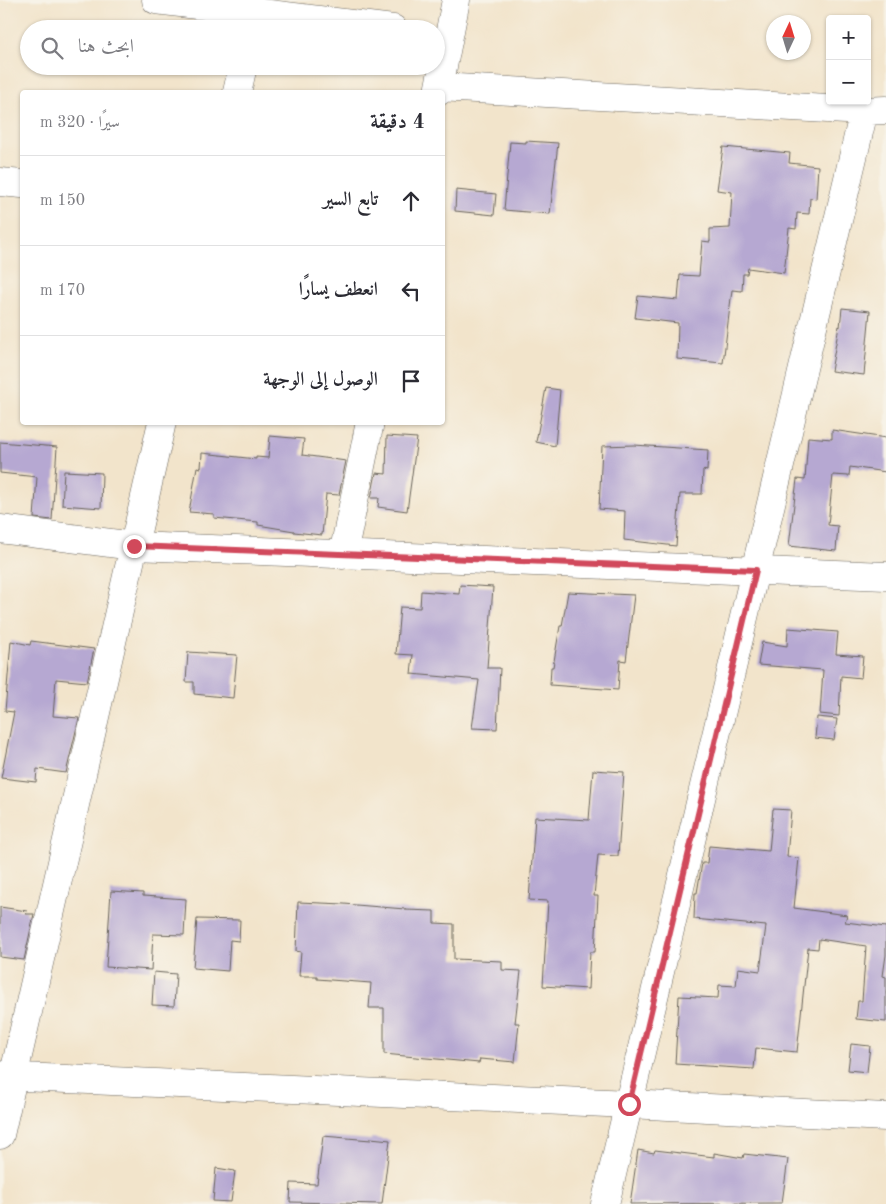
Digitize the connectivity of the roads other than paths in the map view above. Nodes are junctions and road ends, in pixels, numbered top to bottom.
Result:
1 (156, 0) edge
2 (456, 0) edge
3 (255, 14) edge
4 (310, 20) edge
5 (445, 29) edge
6 (241, 75) edge
7 (439, 75) edge
8 (238, 90) edge
9 (438, 90) edge
10 (445, 90) edge
11 (875, 111) edge
12 (0, 182) edge
13 (20, 184) edge
14 (161, 425) edge
15 (369, 425) edge
16 (0, 529) edge
17 (134, 546) junction
18 (343, 555) junction
19 (756, 570) junction
20 (886, 576) edge
21 (7, 1076) edge
22 (629, 1104) junction
23 (886, 1118) edge
24 (0, 1135) edge
25 (605, 1204) edge

1 - 3 street
2 - 5 street
3 - 4 street
6 - 8 street
7 - 9 street
10 - 11 street
11 - 19 street
12 - 13 street
14 - 17 street
15 - 18 street
16 - 17 street
17 - 18 street
17 - 21 street
18 - 19 street
19 - 20 street
19 - 22 street
21 - 22 street
21 - 24 street
22 - 23 street
22 - 25 street

